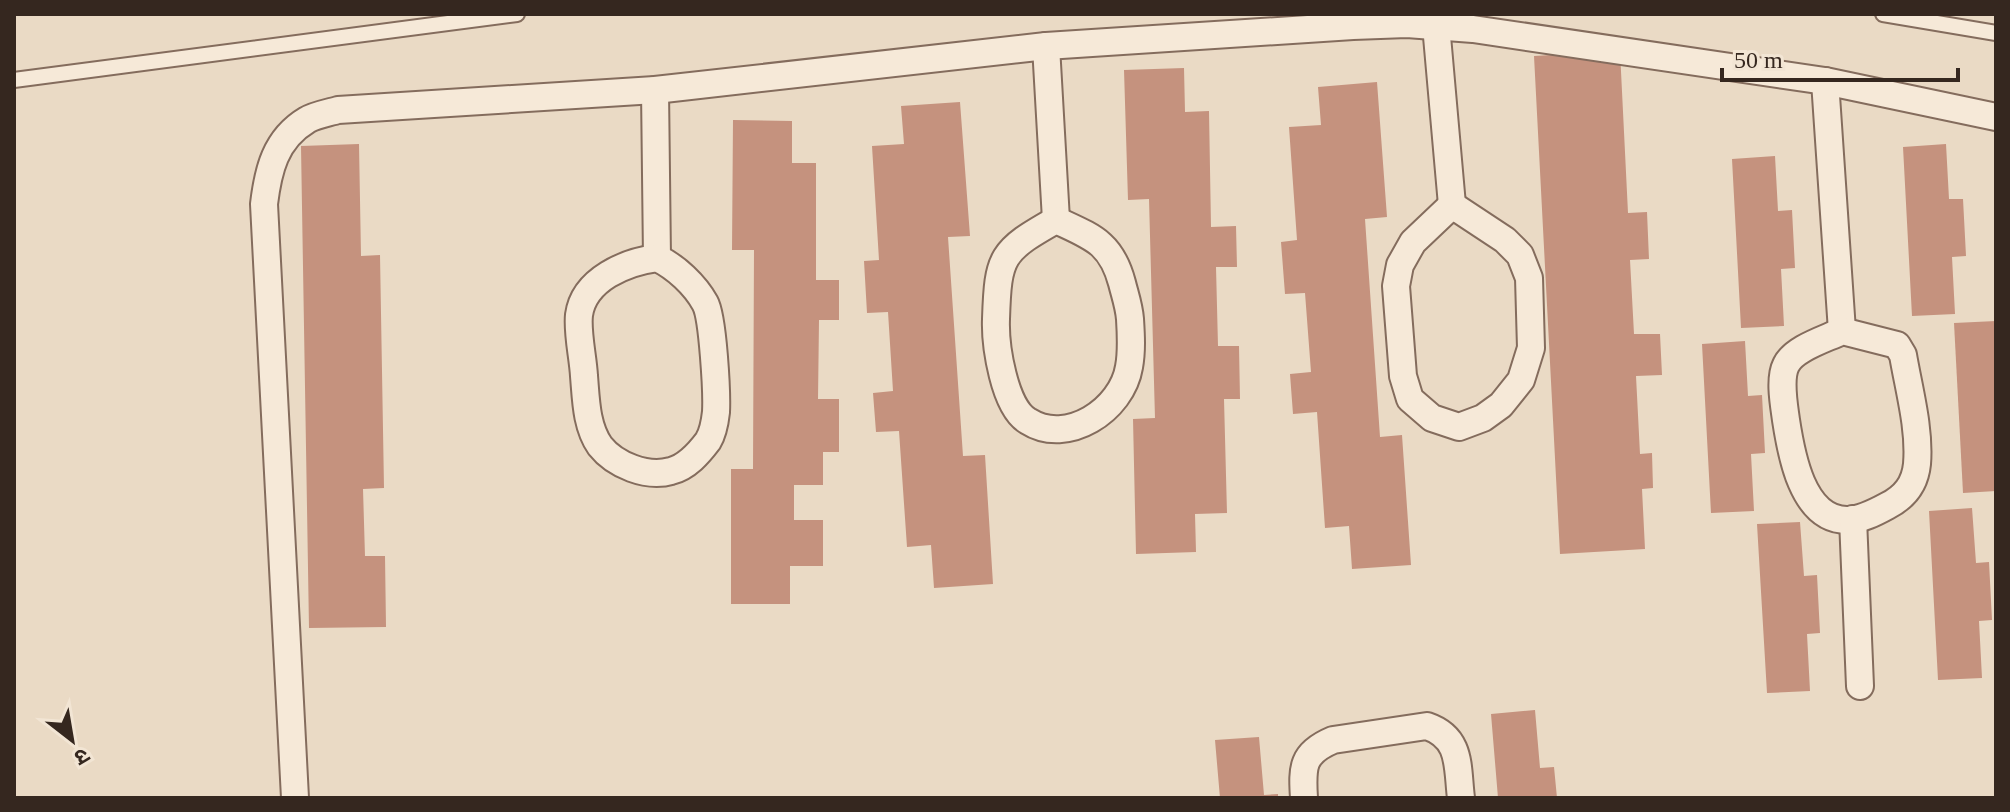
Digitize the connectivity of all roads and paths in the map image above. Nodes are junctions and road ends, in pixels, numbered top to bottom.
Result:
1 (517, 14) edge
2 (1883, 14) edge
3 (1436, 25) junction
4 (1996, 33) edge
5 (1046, 46) junction
6 (14, 80) edge
7 (1825, 81) junction
8 (655, 90) junction
9 (1996, 117) edge
10 (1452, 205) junction
11 (1056, 220) junction
12 (657, 258) junction
13 (1842, 331) junction
14 (1853, 519) junction
15 (1860, 686) dead end
16 (295, 798) edge
17 (1304, 798) edge
18 (1461, 798) edge

1 - 6 lane
2 - 4 lane
3 - 5 street
3 - 7 street
3 - 10 street
5 - 8 street
5 - 11 street
7 - 9 street
7 - 13 street
8 - 12 street
8 - 16 street
10 - 10 street
11 - 11 street
12 - 12 street
13 - 14 street
13 - 14 street
14 - 15 street
17 - 18 street

